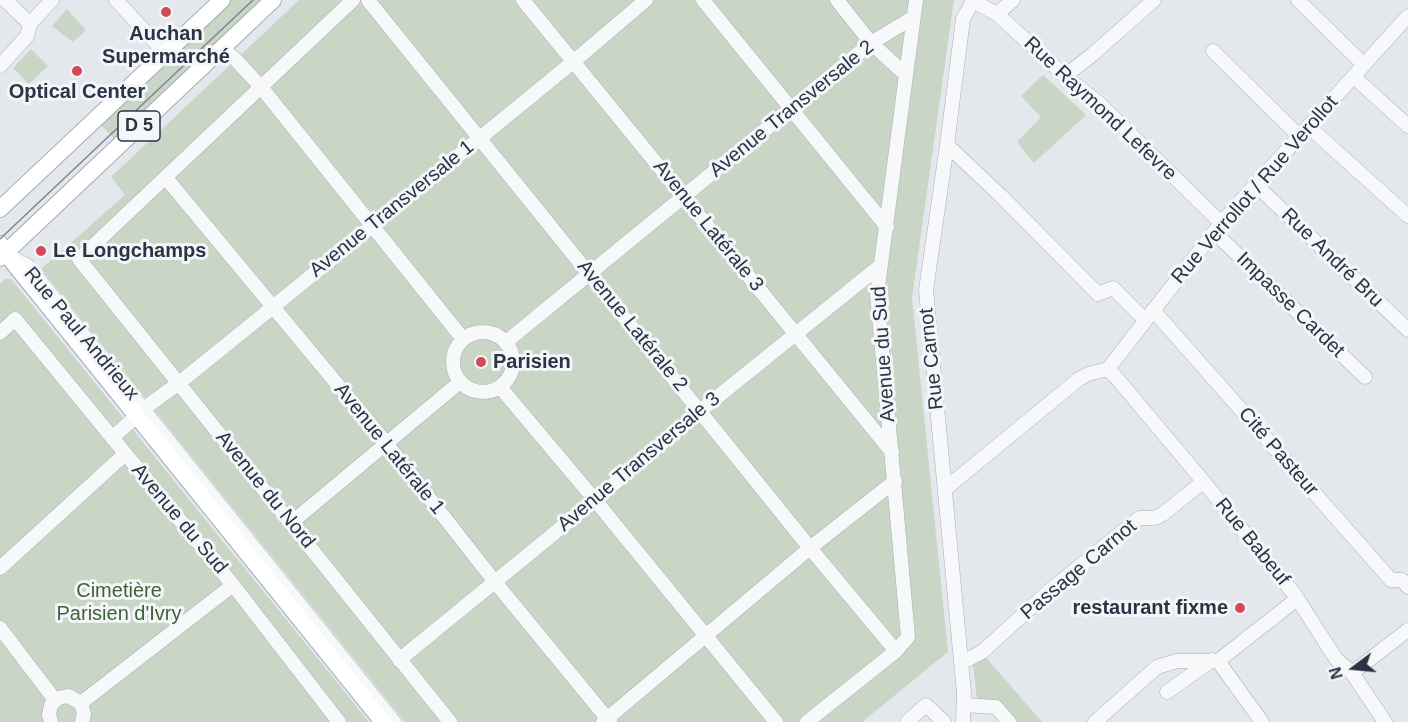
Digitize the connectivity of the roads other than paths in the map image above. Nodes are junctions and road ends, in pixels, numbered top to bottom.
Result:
1 (5, 0) edge
2 (52, 0) edge
3 (116, 0) edge
4 (222, 0) edge
5 (273, 0) edge
6 (353, 0) edge
7 (368, 0) edge
8 (523, 0) edge
9 (646, 0) edge
10 (703, 0) edge
11 (837, 0) edge
12 (916, 0) edge
13 (1013, 0) edge
14 (1154, 0) edge
15 (1298, 0) edge
16 (973, 1) edge
17 (997, 14) junction
18 (1408, 16) edge
19 (914, 17) junction
20 (30, 24) junction
21 (872, 43) junction
22 (222, 48) junction
23 (1213, 51) dead end
24 (166, 54) junction
25 (573, 62) junction
26 (0, 66) edge
27 (1364, 66) junction
28 (906, 75) junction
29 (1065, 76) junction
30 (1354, 77) junction
31 (261, 87) junction
32 (791, 109) junction
33 (1408, 126) edge
34 (1305, 132) junction
35 (479, 137) junction
36 (947, 145) junction
37 (166, 178) junction
38 (1257, 186) junction
39 (685, 198) junction
40 (0, 209) edge
41 (1408, 216) edge
42 (372, 225) junction
43 (887, 227) junction
44 (1217, 228) junction
45 (2, 251) edge
46 (880, 266) junction
47 (590, 274) junction
48 (273, 307) junction
49 (1149, 315) junction
50 (1408, 330) edge
51 (0, 333) edge
52 (796, 334) junction
53 (463, 339) junction
54 (506, 342) junction
55 (1108, 369) junction
56 (1365, 377) dead end
57 (460, 382) junction
58 (179, 383) junction
59 (500, 387) junction
60 (700, 411) junction
61 (141, 413) junction
62 (112, 438) junction
63 (386, 443) junction
64 (892, 452) junction
65 (125, 454) junction
66 (895, 481) junction
67 (1199, 485) dead end
68 (945, 489) junction
69 (595, 500) junction
70 (291, 523) junction
71 (810, 548) junction
72 (0, 568) edge
73 (495, 582) junction
74 (233, 585) junction
75 (1408, 586) edge
76 (1297, 599) junction
77 (0, 628) edge
78 (1408, 630) edge
79 (705, 636) junction
80 (896, 651) junction
81 (399, 660) junction
82 (1215, 660) junction
83 (961, 663) junction
84 (1352, 673) junction
85 (1167, 692) dead end
86 (55, 700) junction
87 (81, 703) junction
88 (964, 705) junction
89 (606, 721) edge
90 (51, 722) edge
91 (82, 722) edge
92 (340, 722) edge
93 (383, 722) edge
94 (394, 722) edge
95 (450, 722) edge
96 (776, 722) edge
97 (807, 722) edge
98 (907, 722) edge
99 (944, 722) edge
100 (963, 722) edge
101 (1009, 722) edge
102 (1095, 722) edge
103 (1262, 722) edge
104 (1385, 722) edge

1 - 20 street
2 - 20 street
3 - 24 street
4 - 24 main road, D 5
5 - 22 main road, D 5
6 - 31 street
7 - 35 street, Avenue Latérale 2
8 - 25 street, Avenue Latérale 3
9 - 25 street, Avenue Transversale 1
10 - 32 street
11 - 21 street
12 - 19 street, Avenue du Sud
13 - 17 street
14 - 29 street
15 - 27 street
16 - 17 street, Rue Raymond Lefevre
16 - 36 street, Rue Carnot
17 - 29 street, Rue Raymond Lefevre
18 - 27 street, Rue Verrollot / Rue Verollot
19 - 21 street, Avenue Transversale 2
19 - 28 street, Avenue du Sud
20 - 26 street
21 - 28 street
21 - 32 street, Avenue Transversale 2
22 - 31 street
22 - 45 main road, D 5
23 - 34 street
24 - 40 main road, D 5
25 - 35 street, Avenue Transversale 1
25 - 39 street, Avenue Latérale 3
27 - 30 street, Rue Verrollot / Rue Verollot
28 - 43 street, Avenue du Sud
29 - 44 street, Rue Raymond Lefevre
30 - 33 street
30 - 34 street, Rue Verrollot / Rue Verollot
31 - 37 street
31 - 42 street
32 - 39 street, Avenue Transversale 2
32 - 43 street
34 - 38 street, Rue Verrollot / Rue Verollot
34 - 41 street
35 - 42 street, Avenue Transversale 1
35 - 47 street, Avenue Latérale 2
36 - 49 street, Cité Pasteur
36 - 68 street, Rue Carnot
37 - 48 street, Avenue Latérale 1
37 - 58 street, Avenue du Nord
38 - 44 street, Rue Verrollot / Rue Verollot
38 - 50 street, Rue André Bru
39 - 47 street, Avenue Transversale 2
39 - 52 street, Avenue Latérale 3
42 - 48 street, Avenue Transversale 1
42 - 53 street
43 - 46 street, Avenue du Sud
44 - 49 street, Rue Verrollot / Rue Verollot
44 - 56 street, Impasse Cardet
45 - 61 main road, Rue Paul Andrieux
46 - 52 street, Avenue Transversale 3
46 - 64 street, Avenue du Sud
47 - 54 street, Avenue Transversale 2
47 - 60 street, Avenue Latérale 2
48 - 58 street, Avenue Transversale 1
48 - 63 street, Avenue Latérale 1
49 - 55 street, Rue Verrollot / Rue Verollot
49 - 75 street, Cité Pasteur
51 - 62 street, Avenue du Sud
52 - 60 street, Avenue Transversale 3
52 - 64 street, Avenue Latérale 3
53 - 54 street
53 - 57 street
54 - 59 street
55 - 68 street
55 - 76 street, Rue Babeuf
57 - 59 street
57 - 63 street
58 - 61 street, Avenue Transversale 1
58 - 70 street, Avenue du Nord
59 - 69 street
60 - 69 street, Avenue Transversale 3
60 - 71 street, Avenue Latérale 2
61 - 62 street, Avenue Transversale 1
61 - 93 main road, Rue Paul Andrieux
61 - 94 street, Rue Paul Andrieux
62 - 65 street, Avenue du Sud
63 - 70 street
63 - 73 street, Avenue Latérale 1
64 - 66 street, Avenue du Sud
65 - 72 street
65 - 74 street, Avenue du Sud
66 - 71 street
66 - 80 street, Avenue du Sud
67 - 83 street, Passage Carnot
68 - 83 street, Rue Carnot
69 - 73 street, Avenue Transversale 3
69 - 79 street
70 - 81 street, Avenue du Nord
71 - 79 street
71 - 80 street, Avenue Latérale 2
73 - 81 street, Avenue Transversale 3
73 - 89 street, Avenue Latérale 1
74 - 87 street
74 - 92 street, Avenue du Sud
76 - 82 street
76 - 84 street, Rue Babeuf
77 - 86 street
78 - 84 street
79 - 89 street
79 - 96 street
80 - 97 street
81 - 95 street, Avenue du Nord
82 - 85 street
82 - 102 street
82 - 103 street
83 - 88 street, Rue Carnot
84 - 104 street, Rue Babeuf
86 - 87 street
86 - 90 street
87 - 91 street
88 - 100 street, Rue Carnot
88 - 101 street
98 - 99 street

